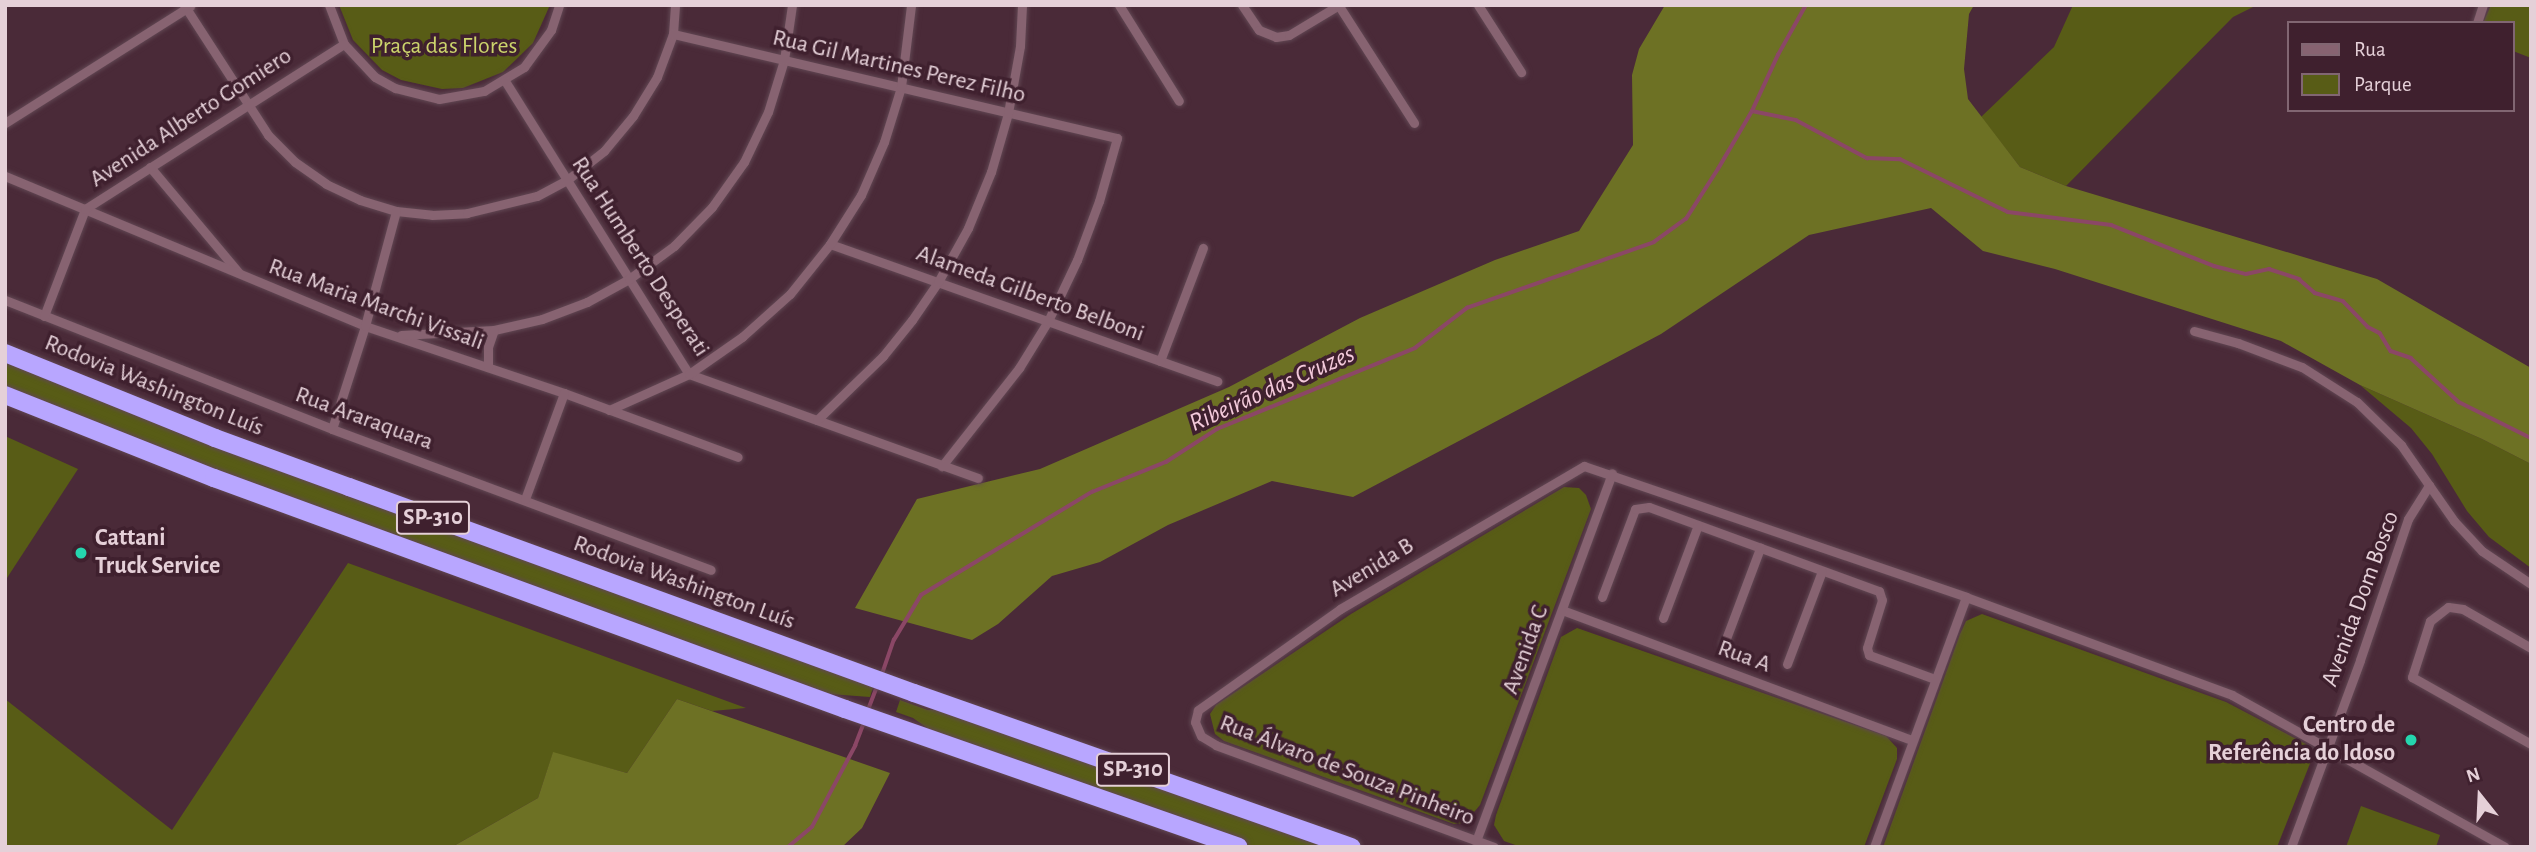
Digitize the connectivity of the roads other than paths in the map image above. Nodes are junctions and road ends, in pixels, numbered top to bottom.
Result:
1 (329, 5) edge
2 (559, 5) edge
3 (675, 5) edge
4 (792, 5) edge
5 (911, 5) edge
6 (1022, 5) edge
7 (1119, 5) edge
8 (1242, 5) edge
9 (1478, 5) edge
10 (186, 6) edge
11 (1339, 6) edge
12 (673, 34) junction
13 (344, 44) junction
14 (784, 60) junction
15 (1521, 72) dead end
16 (505, 81) junction
17 (901, 87) junction
18 (1179, 101) dead end
19 (247, 104) junction
20 (1008, 113) junction
21 (5, 123) edge
22 (1414, 123) dead end
23 (150, 167) junction
24 (5, 176) edge
25 (567, 180) junction
26 (85, 208) junction
27 (396, 211) junction
28 (831, 244) junction
29 (1203, 248) dead end
30 (241, 275) junction
31 (629, 279) junction
32 (938, 282) junction
33 (5, 300) edge
34 (44, 316) junction
35 (1048, 321) junction
36 (365, 326) junction
37 (494, 330) junction
38 (2193, 331) dead end
39 (398, 335) junction
40 (5, 353) edge
41 (1160, 361) junction
42 (488, 367) junction
43 (689, 374) junction
44 (1217, 380) dead end
45 (564, 393) junction
46 (5, 396) edge
47 (609, 410) junction
48 (817, 420) junction
49 (332, 429) junction
50 (738, 457) dead end
51 (942, 466) junction
52 (1612, 473) junction
53 (978, 478) dead end
54 (2428, 485) junction
55 (525, 499) junction
56 (1698, 525) junction
57 (1760, 548) junction
58 (711, 570) dead end
59 (1822, 571) junction
60 (2531, 584) edge
61 (1602, 597) dead end
62 (1966, 597) junction
63 (1562, 610) junction
64 (1662, 618) dead end
65 (1724, 644) dead end
66 (2531, 648) edge
67 (1787, 664) dead end
68 (1935, 679) junction
69 (1195, 722) joint
70 (1912, 740) junction
71 (2531, 744) edge
72 (2327, 746) junction
73 (1476, 841) junction
74 (1238, 847) edge
75 (1352, 847) edge
76 (1494, 847) edge
77 (1874, 847) edge
78 (2291, 847) edge
79 (2505, 847) edge

1 - 13 street
2 - 16 street
3 - 12 street
4 - 14 street
5 - 17 street
6 - 20 street
7 - 18 street
8 - 11 street
9 - 15 street
10 - 19 street
10 - 21 street
11 - 22 street
12 - 14 street, Rua Gil Martines Perez Filho
12 - 25 street
13 - 16 street
13 - 19 street, Avenida Alberto Gomiero
14 - 17 street, Rua Gil Martines Perez Filho
14 - 31 street
16 - 25 street, Rua Humberto Desperati
17 - 20 street, Rua Gil Martines Perez Filho
17 - 28 street
19 - 23 street, Avenida Alberto Gomiero
19 - 27 street
20 - 32 street
20 - 35 street, Rua Gil Martines Perez Filho
23 - 26 street, Avenida Alberto Gomiero
23 - 30 street
24 - 26 street, Rua Maria Marchi Vissali
25 - 27 street
25 - 31 street, Rua Humberto Desperati
26 - 30 street, Rua Maria Marchi Vissali
26 - 34 street, Avenida Alberto Gomiero
27 - 36 street
28 - 32 street, Alameda Gilberto Belboni
28 - 43 street
29 - 41 street
30 - 36 street, Rua Maria Marchi Vissali
31 - 37 street
31 - 43 street, Rua Humberto Desperati
32 - 35 street, Alameda Gilberto Belboni
32 - 48 street
33 - 34 street, Rua Araraquara
34 - 49 street, Rua Araraquara
35 - 41 street, Alameda Gilberto Belboni
35 - 51 street
36 - 39 street, Rua Maria Marchi Vissali
36 - 49 street
37 - 39 street
37 - 42 street
38 - 54 street
39 - 42 street, Rua Maria Marchi Vissali
40 - 75 highway, Rodovia Washington Luís / SP-310
41 - 44 street, Alameda Gilberto Belboni
42 - 45 street, Rua Maria Marchi Vissali
43 - 47 street
43 - 48 street, Rua Humberto Desperati
45 - 47 street, Rua Maria Marchi Vissali
45 - 55 street
46 - 74 highway, SP-310
47 - 50 street, Rua Maria Marchi Vissali
48 - 51 street, Rua Humberto Desperati
49 - 55 street, Rua Araraquara
51 - 53 street, Rua Humberto Desperati
52 - 62 street
52 - 63 street, Avenida C
52 - 69 street, Avenida B
54 - 60 street
54 - 72 street, Avenida Dom Bosco
55 - 58 street, Rua Araraquara
56 - 57 street
56 - 61 street
56 - 64 street
57 - 59 street
57 - 65 street
59 - 67 street
59 - 68 street
62 - 68 street
62 - 72 street
63 - 70 street, Rua A
63 - 73 street, Avenida C
66 - 71 street
68 - 70 street
69 - 73 street, Rua Álvaro de Souza Pinheiro
70 - 77 street
72 - 78 street, Avenida Dom Bosco
72 - 79 street
73 - 76 street, Rua Álvaro de Souza Pinheiro

